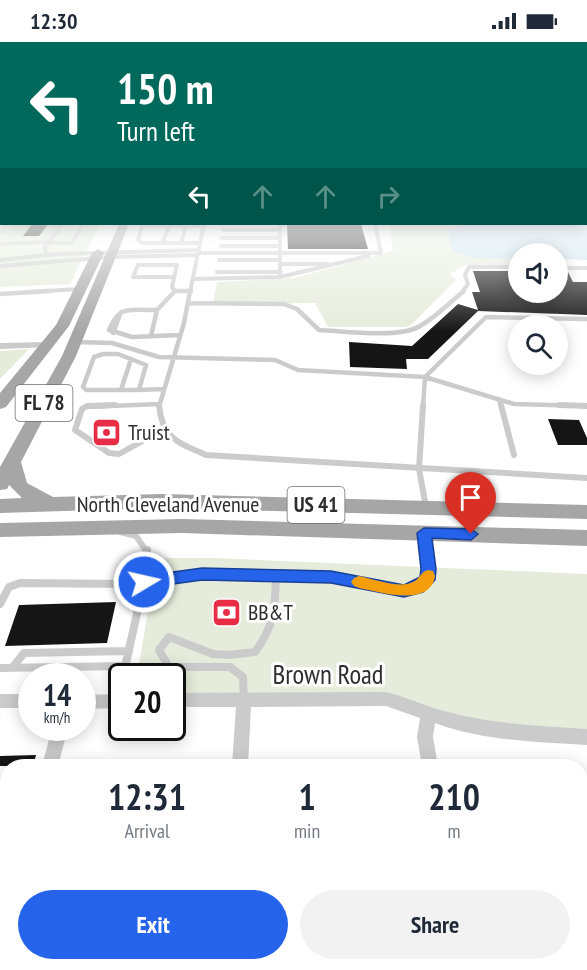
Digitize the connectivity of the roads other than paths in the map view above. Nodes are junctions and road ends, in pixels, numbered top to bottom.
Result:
1 (47, 245) edge
2 (107, 245) edge
3 (110, 245) edge
4 (177, 245) edge
5 (201, 245) edge
6 (379, 245) edge
7 (221, 246) joint
8 (280, 246) joint
9 (175, 251) junction
10 (199, 253) junction
11 (220, 253) junction
12 (381, 253) junction
13 (280, 254) junction
14 (46, 255) junction
15 (104, 255) junction
16 (0, 259) edge
17 (219, 260) junction
18 (280, 262) junction
19 (338, 264) junction
20 (0, 266) edge
21 (508, 267) edge
22 (568, 268) edge
23 (587, 268) edge
24 (217, 272) junction
25 (280, 272) junction
26 (174, 277) junction
27 (280, 277) junction
28 (193, 279) junction
29 (216, 279) junction
30 (81, 289) junction
31 (175, 291) junction
32 (190, 291) junction
33 (0, 294) edge
34 (188, 303) junction
35 (158, 310) junction
36 (587, 320) edge
37 (180, 335) junction
38 (151, 336) junction
39 (76, 342) junction
40 (48, 345) junction
41 (0, 346) edge
42 (173, 357) junction
43 (131, 359) junction
44 (425, 377) junction
45 (163, 389) junction
46 (121, 390) junction
47 (139, 390) junction
48 (499, 399) junction
49 (0, 404) edge
50 (159, 404) junction
51 (587, 406) edge
52 (164, 429) junction
53 (514, 455) dead end
54 (12, 461) junction
55 (419, 469) junction
56 (587, 478) edge
57 (0, 484) edge
58 (58, 503) junction
59 (0, 506) edge
60 (426, 508) junction
61 (553, 511) junction
62 (587, 512) edge
63 (96, 526) junction
64 (280, 529) junction
65 (0, 530) edge
66 (424, 533) junction
67 (587, 538) edge
68 (276, 575) junction
69 (144, 582) junction
70 (0, 604) edge
71 (129, 651) junction
72 (126, 663) edge
73 (108, 666) edge
74 (0, 668) edge
75 (12, 668) junction
76 (186, 700) edge
77 (244, 700) junction
78 (0, 701) edge
79 (18, 701) edge
80 (429, 714) junction
81 (587, 737) edge
82 (57, 741) edge
83 (52, 759) edge
84 (240, 759) edge
85 (429, 759) edge

1 - 14 lane
2 - 15 main road, FL 78
3 - 15 main road, FL 78
4 - 9 lane
5 - 10 lane
6 - 12 lane
7 - 8 lane
7 - 11 lane
8 - 13 lane
9 - 10 lane
9 - 15 lane
10 - 11 lane
10 - 15 lane
10 - 28 lane
11 - 13 lane
11 - 17 lane
12 - 13 lane
12 - 19 lane
13 - 18 lane
14 - 15 lane
14 - 16 lane
15 - 20 lane
15 - 30 main road, FL 78
15 - 39 main road, FL 78
16 - 20 lane
17 - 18 lane
17 - 24 lane
18 - 19 lane
18 - 25 lane
19 - 27 lane
21 - 34 lane
22 - 23 lane
24 - 25 lane
24 - 29 lane
25 - 27 lane
26 - 26 lane
26 - 31 lane
27 - 29 lane
28 - 29 lane
28 - 32 lane
30 - 33 lane
30 - 40 main road, FL 78
31 - 32 lane
31 - 35 lane
32 - 34 lane
34 - 37 lane
35 - 38 lane
35 - 38 lane
36 - 44 lane
37 - 38 lane
37 - 42 lane
39 - 42 lane
39 - 54 main road, FL 78
40 - 41 street
40 - 49 main road, FL 78
42 - 44 lane
42 - 45 lane
43 - 46 lane
43 - 46 lane
43 - 47 lane
44 - 48 lane
44 - 55 lane
45 - 47 lane
45 - 50 lane
46 - 47 lane
48 - 51 lane
48 - 53 lane
50 - 52 lane
50 - 52 lane
52 - 55 lane
54 - 57 main road, FL 78
54 - 58 main road
55 - 56 lane
55 - 60 lane
58 - 59 main road, North Cleveland Avenue / US 41
58 - 60 main road, North Cleveland Avenue / US 41
60 - 61 main road, North Cleveland Avenue / US 41
60 - 64 main road
61 - 62 main road, North Cleveland Avenue / US 41
61 - 66 main road
63 - 64 main road, North Cleveland Avenue / US 41
63 - 65 main road, North Cleveland Avenue / US 41
63 - 69 lane
64 - 66 main road, North Cleveland Avenue / US 41
66 - 67 main road, North Cleveland Avenue / US 41
66 - 68 lane
68 - 69 lane
68 - 77 lane
69 - 70 lane
69 - 71 lane
71 - 72 lane
71 - 75 lane
73 - 75 lane
74 - 75 lane
76 - 77 street, Brown Road
77 - 80 street, Brown Road
77 - 84 street
78 - 79 street
80 - 81 street, Brown Road
80 - 85 street
82 - 83 street

